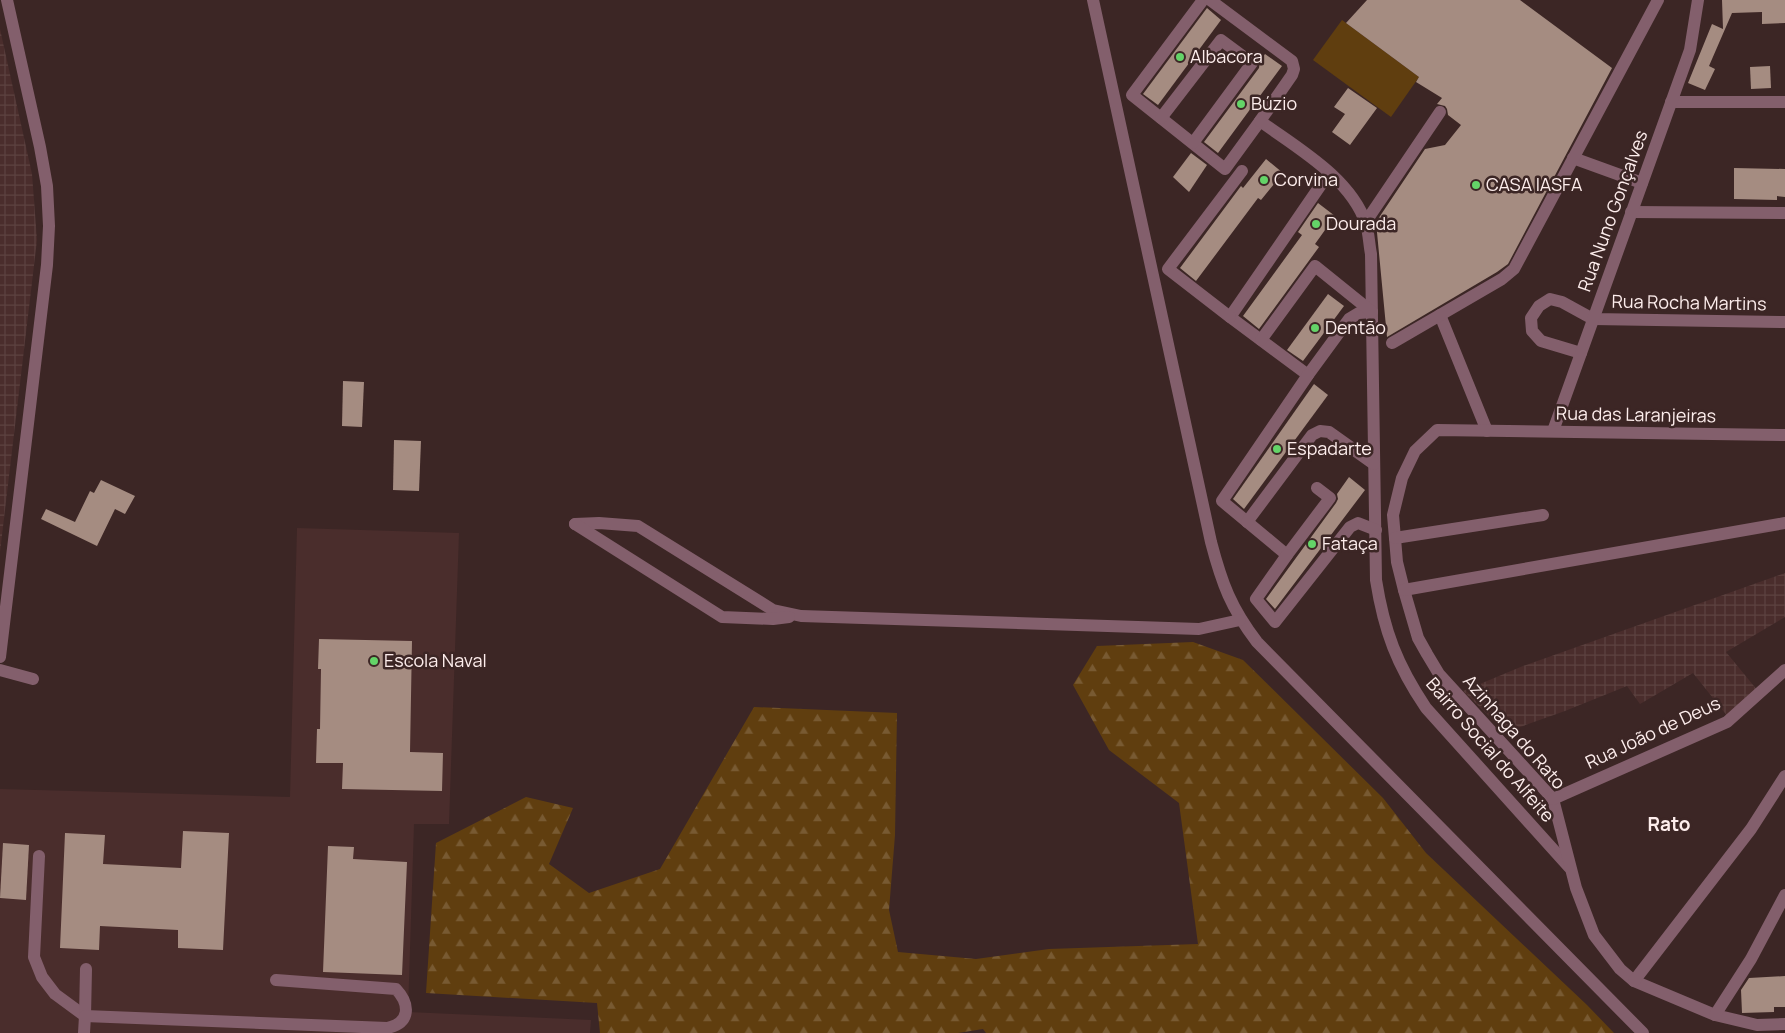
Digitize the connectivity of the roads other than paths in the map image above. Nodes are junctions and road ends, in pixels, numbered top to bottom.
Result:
1 (8, 0) edge
2 (1092, 0) edge
3 (1203, 0) edge
4 (1210, 0) edge
5 (1658, 0) edge
6 (1698, 0) edge
7 (1671, 102) junction
8 (1785, 102) edge
9 (1440, 112) dead end
10 (1161, 118) junction
11 (1260, 121) junction
12 (1193, 143) junction
13 (1573, 158) junction
14 (1242, 171) dead end
15 (1329, 172) junction
16 (1642, 183) junction
17 (1631, 212) junction
18 (1785, 213) edge
19 (1366, 223) junction
20 (1372, 312) junction
21 (1440, 315) junction
22 (1230, 317) junction
23 (1593, 319) junction
24 (1785, 322) edge
25 (1261, 340) junction
26 (1392, 343) dead end
27 (1581, 352) junction
28 (1308, 375) junction
29 (1487, 431) junction
30 (1553, 432) junction
31 (1785, 435) edge
32 (1374, 464) junction
33 (1317, 488) dead end
34 (1543, 515) dead end
35 (1247, 522) junction
36 (1785, 523) edge
37 (1376, 530) junction
38 (1395, 538) junction
39 (1288, 555) junction
40 (1404, 590) junction
41 (801, 616) junction
42 (1240, 620) junction
43 (0, 657) edge
44 (0, 670) edge
45 (1785, 670) edge
46 (33, 679) dead end
47 (1785, 776) edge
48 (1552, 799) junction
49 (39, 856) dead end
50 (1570, 869) junction
51 (1785, 895) edge
52 (86, 969) dead end
53 (276, 980) dead end
54 (1634, 981) junction
55 (1715, 1015) junction
56 (85, 1016) junction
57 (1785, 1024) edge
58 (1757, 1029) edge
59 (84, 1033) edge
60 (1642, 1033) edge

1 - 43 street
2 - 42 street
3 - 10 street
4 - 11 street
5 - 13 street
6 - 7 street, Rua Nuno Gonçalves
7 - 8 street
7 - 16 street, Rua Nuno Gonçalves
9 - 19 street
10 - 12 street
10 - 12 street
11 - 12 street
11 - 15 street, Bairro Social do Alfeite
13 - 16 street
13 - 21 street
14 - 22 street
15 - 19 street, Bairro Social do Alfeite
15 - 22 street
16 - 17 street, Rua Nuno Gonçalves
17 - 18 street
17 - 23 street, Rua Nuno Gonçalves
19 - 20 street, Bairro Social do Alfeite
20 - 25 street
20 - 28 street
20 - 32 street, Bairro Social do Alfeite
21 - 26 street
21 - 29 street
22 - 25 street
23 - 24 street, Rua Rocha Martins
23 - 27 street, Rua Nuno Gonçalves
23 - 27 street
25 - 28 street
27 - 30 street, Rua Nuno Gonçalves
28 - 35 street
29 - 30 street, Rua das Laranjeiras
29 - 38 street, Azinhaga do Rato
30 - 31 street, Rua das Laranjeiras
32 - 35 street
32 - 37 street, Bairro Social do Alfeite
33 - 39 street
34 - 38 street
35 - 39 street
36 - 40 street
37 - 39 street
37 - 50 street, Bairro Social do Alfeite
38 - 40 street, Azinhaga do Rato
40 - 48 street, Azinhaga do Rato
41 - 41 street
41 - 42 street
42 - 60 street
44 - 46 street
45 - 48 street, Rua João de Deus
47 - 54 street
48 - 50 street, Azinhaga do Rato
49 - 56 street
50 - 54 street, Azinhaga do Rato
51 - 55 street
52 - 56 street
53 - 56 street
54 - 55 street, Azinhaga do Rato
55 - 58 street, Azinhaga do Rato
56 - 59 street
57 - 58 street, Azinhaga do Rato

